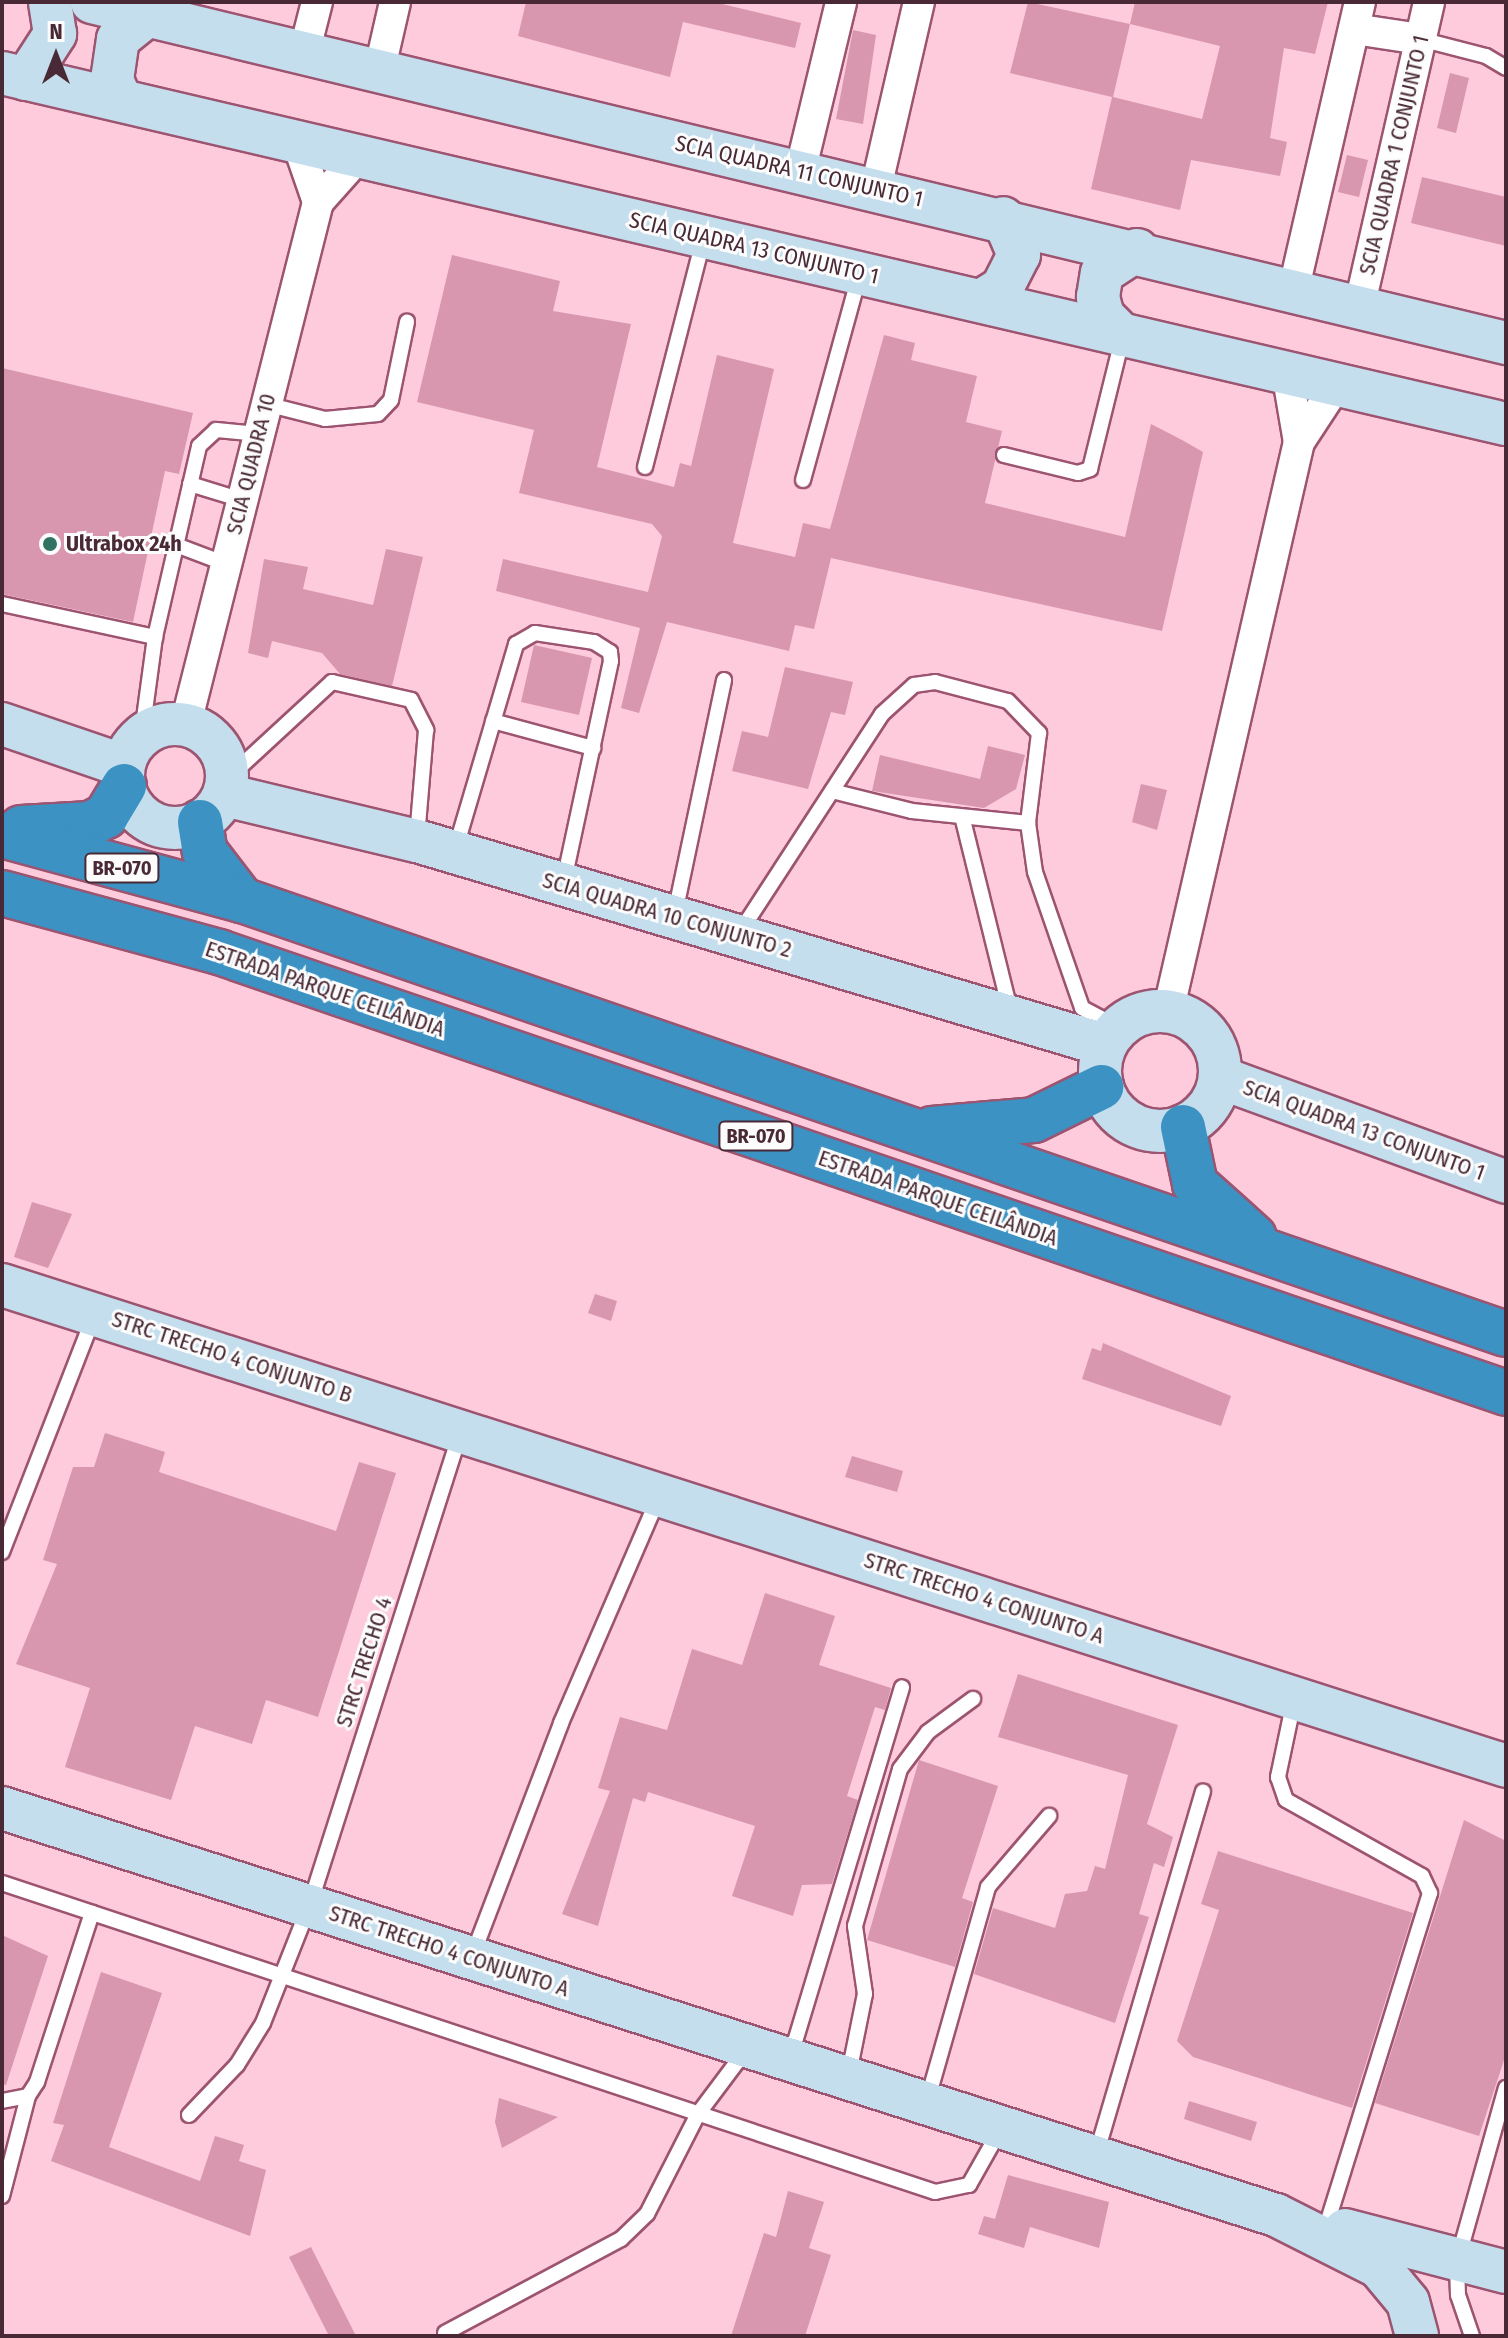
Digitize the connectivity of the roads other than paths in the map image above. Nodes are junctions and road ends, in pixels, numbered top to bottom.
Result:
1 (50, 2) edge
2 (92, 2) edge
3 (317, 2) edge
4 (395, 2) edge
5 (841, 2) edge
6 (919, 2) edge
7 (1429, 2) edge
8 (146, 16) junction
9 (1357, 16) edge
10 (1420, 39) junction
11 (304, 53) junction
12 (1506, 68) edge
13 (379, 72) junction
14 (14, 76) edge
15 (120, 98) junction
16 (297, 141) junction
17 (360, 155) junction
18 (800, 172) junction
19 (876, 188) junction
20 (318, 202) junction
21 (1003, 218) junction
22 (704, 237) junction
23 (1137, 250) junction
24 (860, 273) junction
25 (1293, 292) junction
26 (981, 301) junction
27 (1359, 308) junction
28 (407, 322) dead end
29 (1122, 335) junction
30 (1506, 343) edge
31 (1287, 372) junction
32 (1337, 384) junction
33 (266, 404) junction
34 (1506, 424) edge
35 (258, 434) junction
36 (1299, 442) junction
37 (1004, 455) dead end
38 (645, 467) dead end
39 (803, 480) dead end
40 (190, 484) junction
41 (242, 500) junction
42 (176, 545) junction
43 (226, 564) junction
44 (2, 604) edge
45 (155, 637) junction
46 (724, 680) dead end
47 (493, 721) junction
48 (2, 724) edge
49 (185, 727) junction
50 (593, 748) junction
51 (129, 761) junction
52 (832, 791) junction
53 (218, 798) junction
54 (963, 820) junction
55 (1028, 823) junction
56 (2, 826) edge
57 (2, 835) edge
58 (436, 847) junction
59 (563, 884) junction
60 (2, 893) edge
61 (242, 900) junction
62 (674, 917) junction
63 (737, 936) junction
64 (1168, 1012) junction
65 (1011, 1016) junction
66 (1108, 1053) junction
67 (1221, 1078) junction
68 (1183, 1127) junction
69 (916, 1131) junction
70 (1506, 1182) edge
71 (1278, 1255) junction
72 (2, 1285) edge
73 (94, 1314) junction
74 (1506, 1334) edge
75 (1506, 1393) edge
76 (461, 1430) junction
77 (661, 1494) junction
78 (2, 1552) edge
79 (902, 1687) dead end
80 (1294, 1698) junction
81 (973, 1699) dead end
82 (1506, 1766) edge
83 (1203, 1791) dead end
84 (2, 1808) edge
85 (1049, 1816) dead end
86 (2, 1883) edge
87 (309, 1907) junction
88 (92, 1913) junction
89 (472, 1958) junction
90 (282, 1976) junction
91 (750, 2046) junction
92 (789, 2059) junction
93 (848, 2077) junction
94 (1506, 2088) edge
95 (28, 2096) junction
96 (2, 2101) edge
97 (927, 2103) junction
98 (698, 2114) junction
99 (189, 2115) dead end
100 (1002, 2126) junction
101 (1096, 2156) junction
102 (2, 2196) edge
103 (1324, 2231) junction
104 (1457, 2262) junction
105 (1506, 2272) edge
106 (445, 2333) dead end
107 (1417, 2336) edge
108 (1472, 2336) edge

1 - 14 street
2 - 8 street, SCIA QUADRA 11 CONJUNTO 1
3 - 11 street
4 - 13 street
5 - 18 street
6 - 19 street
7 - 10 street, SCIA QUADRA 1 CONJUNTO 1
8 - 11 street, SCIA QUADRA 11 CONJUNTO 1
8 - 15 street
9 - 10 street
9 - 25 street
10 - 12 lane
10 - 27 street, SCIA QUADRA 1 CONJUNTO 1
11 - 13 street, SCIA QUADRA 11 CONJUNTO 1
13 - 18 street, SCIA QUADRA 11 CONJUNTO 1
14 - 15 street, SCIA QUADRA 13 CONJUNTO 1
15 - 16 street, SCIA QUADRA 13 CONJUNTO 1
16 - 17 street, SCIA QUADRA 13 CONJUNTO 1
16 - 20 street
17 - 20 street, SCIA QUADRA 10
17 - 22 street, SCIA QUADRA 13 CONJUNTO 1
18 - 19 street, SCIA QUADRA 11 CONJUNTO 1
19 - 21 street, SCIA QUADRA 11 CONJUNTO 1
20 - 33 street, SCIA QUADRA 10
21 - 23 street, SCIA QUADRA 11 CONJUNTO 1
21 - 26 street
22 - 24 street, SCIA QUADRA 13 CONJUNTO 1
22 - 38 lane
23 - 25 street, SCIA QUADRA 11 CONJUNTO 1
23 - 29 street
24 - 26 street, SCIA QUADRA 13 CONJUNTO 1
24 - 39 lane
25 - 27 street, SCIA QUADRA 11 CONJUNTO 1
26 - 29 street, SCIA QUADRA 13 CONJUNTO 1
27 - 30 street, SCIA QUADRA 11 CONJUNTO 1
28 - 33 lane
29 - 31 street, SCIA QUADRA 13 CONJUNTO 1
29 - 37 lane
31 - 32 street, SCIA QUADRA 13 CONJUNTO 1
31 - 36 street
32 - 34 street, SCIA QUADRA 13 CONJUNTO 1
32 - 36 street
33 - 35 street, SCIA QUADRA 10
35 - 40 lane
35 - 41 street, SCIA QUADRA 10
36 - 64 street
40 - 41 lane
40 - 42 lane
41 - 43 street, SCIA QUADRA 10
42 - 43 lane
42 - 45 lane
43 - 49 street, SCIA QUADRA 10
44 - 45 lane
45 - 51 lane
46 - 62 lane
47 - 50 lane
47 - 50 lane
47 - 58 lane
48 - 51 street
49 - 51 street
49 - 53 street
50 - 59 lane
51 - 53 street
51 - 56 highway
52 - 54 lane
52 - 55 lane
52 - 63 lane
53 - 58 street, SCIA QUADRA 10 CONJUNTO 2
53 - 58 lane
53 - 61 highway
54 - 55 lane
54 - 65 lane
55 - 66 lane
57 - 61 highway, BR-070
58 - 59 street, SCIA QUADRA 10 CONJUNTO 2
59 - 62 street, SCIA QUADRA 10 CONJUNTO 2
60 - 75 highway, ESTRADA PARQUE CEILÂNDIA / BR-070
61 - 69 highway, BR-070
62 - 63 street, SCIA QUADRA 10 CONJUNTO 2
63 - 65 street, SCIA QUADRA 10 CONJUNTO 2
64 - 66 street
64 - 67 street
65 - 66 street, SCIA QUADRA 10 CONJUNTO 2
66 - 68 street
66 - 69 highway
67 - 68 street
67 - 70 street, SCIA QUADRA 13 CONJUNTO 1
68 - 71 highway
69 - 71 highway, BR-070
71 - 74 highway, BR-070
72 - 73 street, STRC TRECHO 4 CONJUNTO B
73 - 76 street, STRC TRECHO 4 CONJUNTO B
73 - 78 lane
76 - 77 street, STRC TRECHO 4 CONJUNTO A
76 - 87 lane, STRC TRECHO 4
77 - 80 street, STRC TRECHO 4 CONJUNTO A
77 - 89 lane
79 - 92 lane
80 - 82 street, STRC TRECHO 4 CONJUNTO A
80 - 103 lane
81 - 93 lane
83 - 101 lane
84 - 87 street
85 - 97 lane
86 - 88 lane
87 - 89 street, STRC TRECHO 4 CONJUNTO A
87 - 90 lane, STRC TRECHO 4
88 - 90 lane
88 - 95 lane
89 - 91 street, STRC TRECHO 4 CONJUNTO A
90 - 98 lane
90 - 99 lane, STRC TRECHO 4
91 - 92 street, STRC TRECHO 4 CONJUNTO A
91 - 98 lane
92 - 93 street, STRC TRECHO 4 CONJUNTO A
93 - 97 street, STRC TRECHO 4 CONJUNTO A
94 - 104 lane
95 - 96 lane
95 - 102 lane
97 - 100 street, STRC TRECHO 4 CONJUNTO A
98 - 100 lane
98 - 106 lane
100 - 101 street, STRC TRECHO 4 CONJUNTO A
101 - 103 street, STRC TRECHO 4 CONJUNTO A
103 - 104 street, STRC TRECHO 4 CONJUNTO A
103 - 107 street, STRC TRECHO 4 CONJUNTO A
104 - 105 street, STRC TRECHO 4 CONJUNTO A
104 - 108 lane

